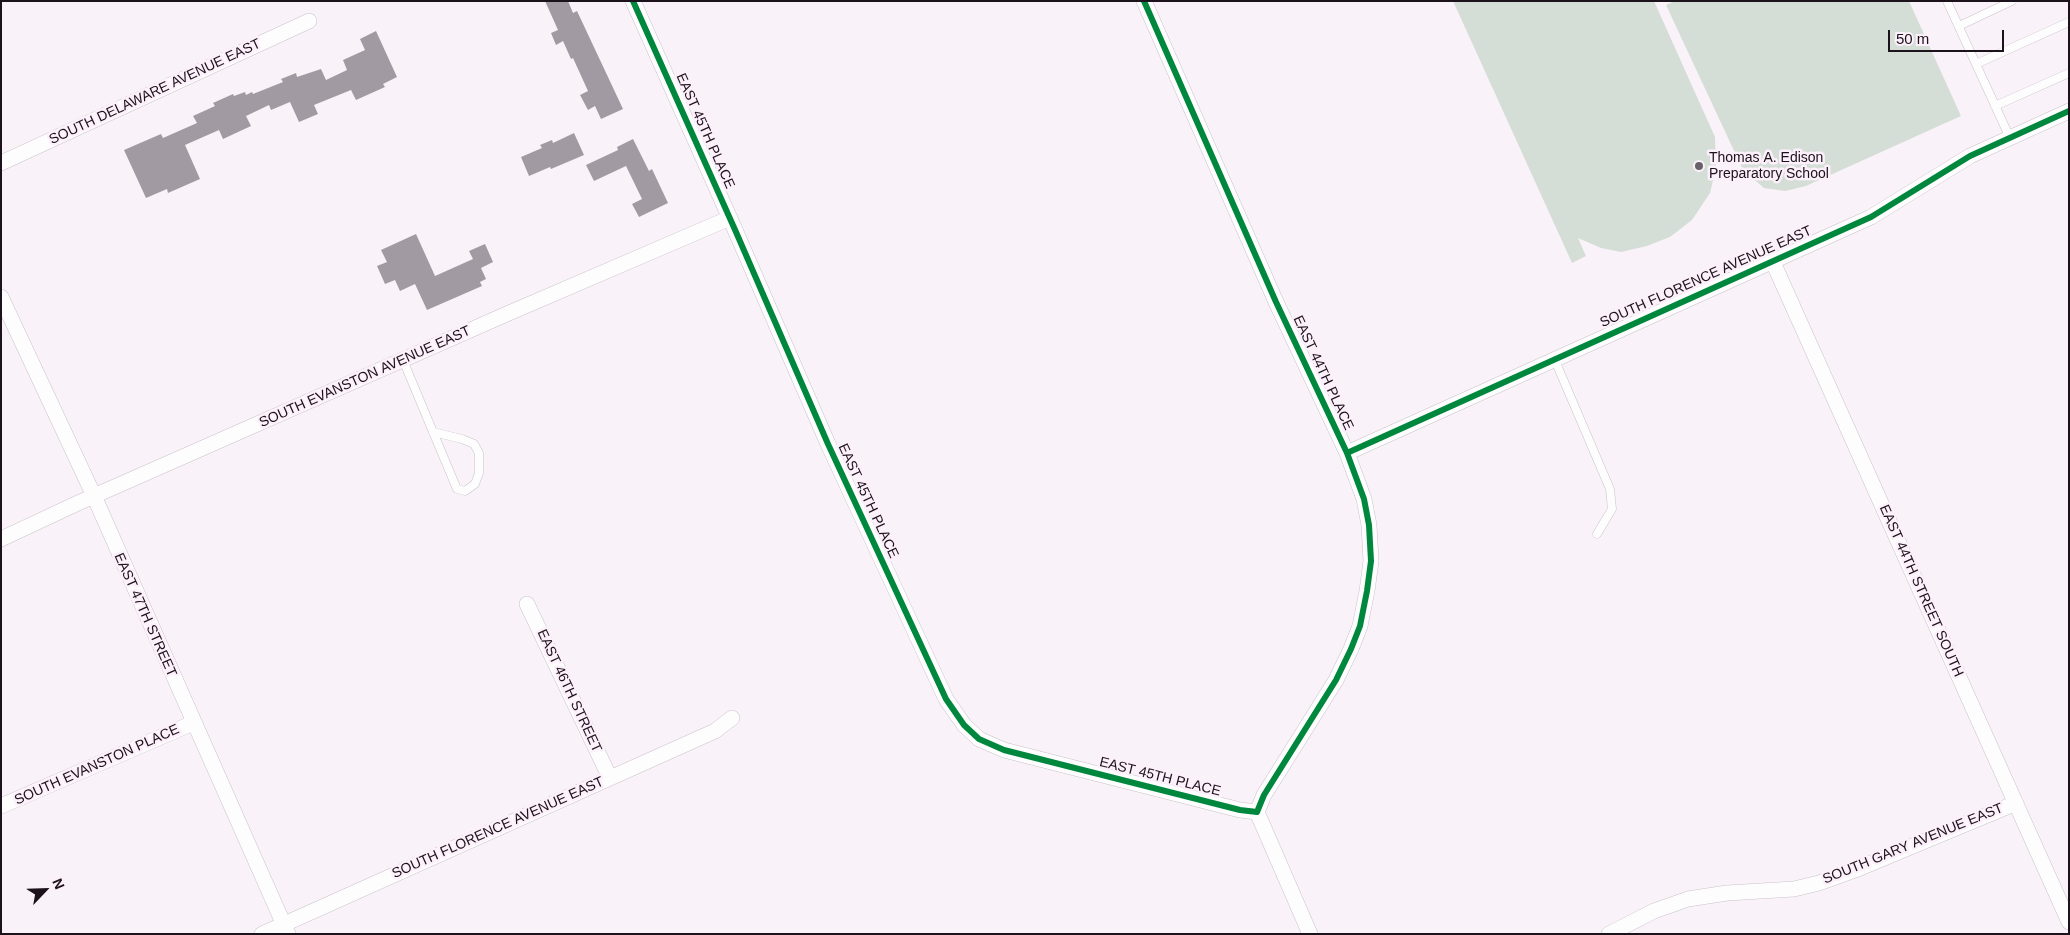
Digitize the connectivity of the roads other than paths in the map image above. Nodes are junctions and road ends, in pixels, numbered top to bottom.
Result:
1 (633, 1) edge
2 (1144, 1) edge
3 (1947, 1) edge
4 (2012, 1) edge
5 (309, 21) dead end
6 (2069, 22) edge
7 (1959, 26) junction
8 (1976, 64) junction
9 (2069, 73) edge
10 (1995, 106) junction
11 (2069, 111) edge
12 (2010, 138) junction
13 (1, 163) edge
14 (730, 218) junction
15 (1772, 260) junction
16 (1, 297) edge
17 (1554, 358) junction
18 (403, 360) junction
19 (433, 432) junction
20 (1347, 452) junction
21 (94, 496) junction
22 (1597, 534) dead end
23 (1, 539) edge
24 (527, 604) dead end
25 (732, 718) dead end
26 (193, 723) junction
27 (610, 778) junction
28 (2016, 803) junction
29 (1, 806) edge
30 (1257, 812) junction
31 (2069, 922) edge
32 (285, 929) edge
33 (262, 934) edge
34 (1310, 934) edge
35 (1610, 934) edge

1 - 14 street, EAST 45TH PLACE
2 - 20 street, EAST 44TH PLACE
3 - 7 lane
4 - 7 lane
5 - 13 street, SOUTH DELAWARE AVENUE EAST
6 - 8 lane
7 - 8 lane
8 - 10 lane
9 - 10 lane
10 - 12 lane
11 - 12 street, SOUTH FLORENCE AVENUE EAST
12 - 15 street, SOUTH FLORENCE AVENUE EAST
14 - 18 street, SOUTH EVANSTON AVENUE EAST
14 - 30 street, EAST 45TH PLACE
15 - 17 street, SOUTH FLORENCE AVENUE EAST
15 - 28 street, EAST 44TH STREET SOUTH
16 - 21 street, EAST 47TH STREET
17 - 20 street, SOUTH FLORENCE AVENUE EAST
17 - 22 lane
18 - 19 lane
18 - 21 street, SOUTH EVANSTON AVENUE EAST
19 - 19 lane
20 - 30 street, EAST 44TH PLACE
21 - 23 street, SOUTH EVANSTON AVENUE EAST
21 - 26 street, EAST 47TH STREET
24 - 27 street, EAST 46TH STREET
25 - 27 street, SOUTH FLORENCE AVENUE EAST
26 - 29 street, SOUTH EVANSTON PLACE
26 - 32 street, EAST 47TH STREET
27 - 32 street, SOUTH FLORENCE AVENUE EAST
28 - 31 street, EAST 44TH STREET SOUTH
28 - 35 street, SOUTH GARY AVENUE EAST
30 - 34 street
32 - 33 street, SOUTH FLORENCE AVENUE EAST

